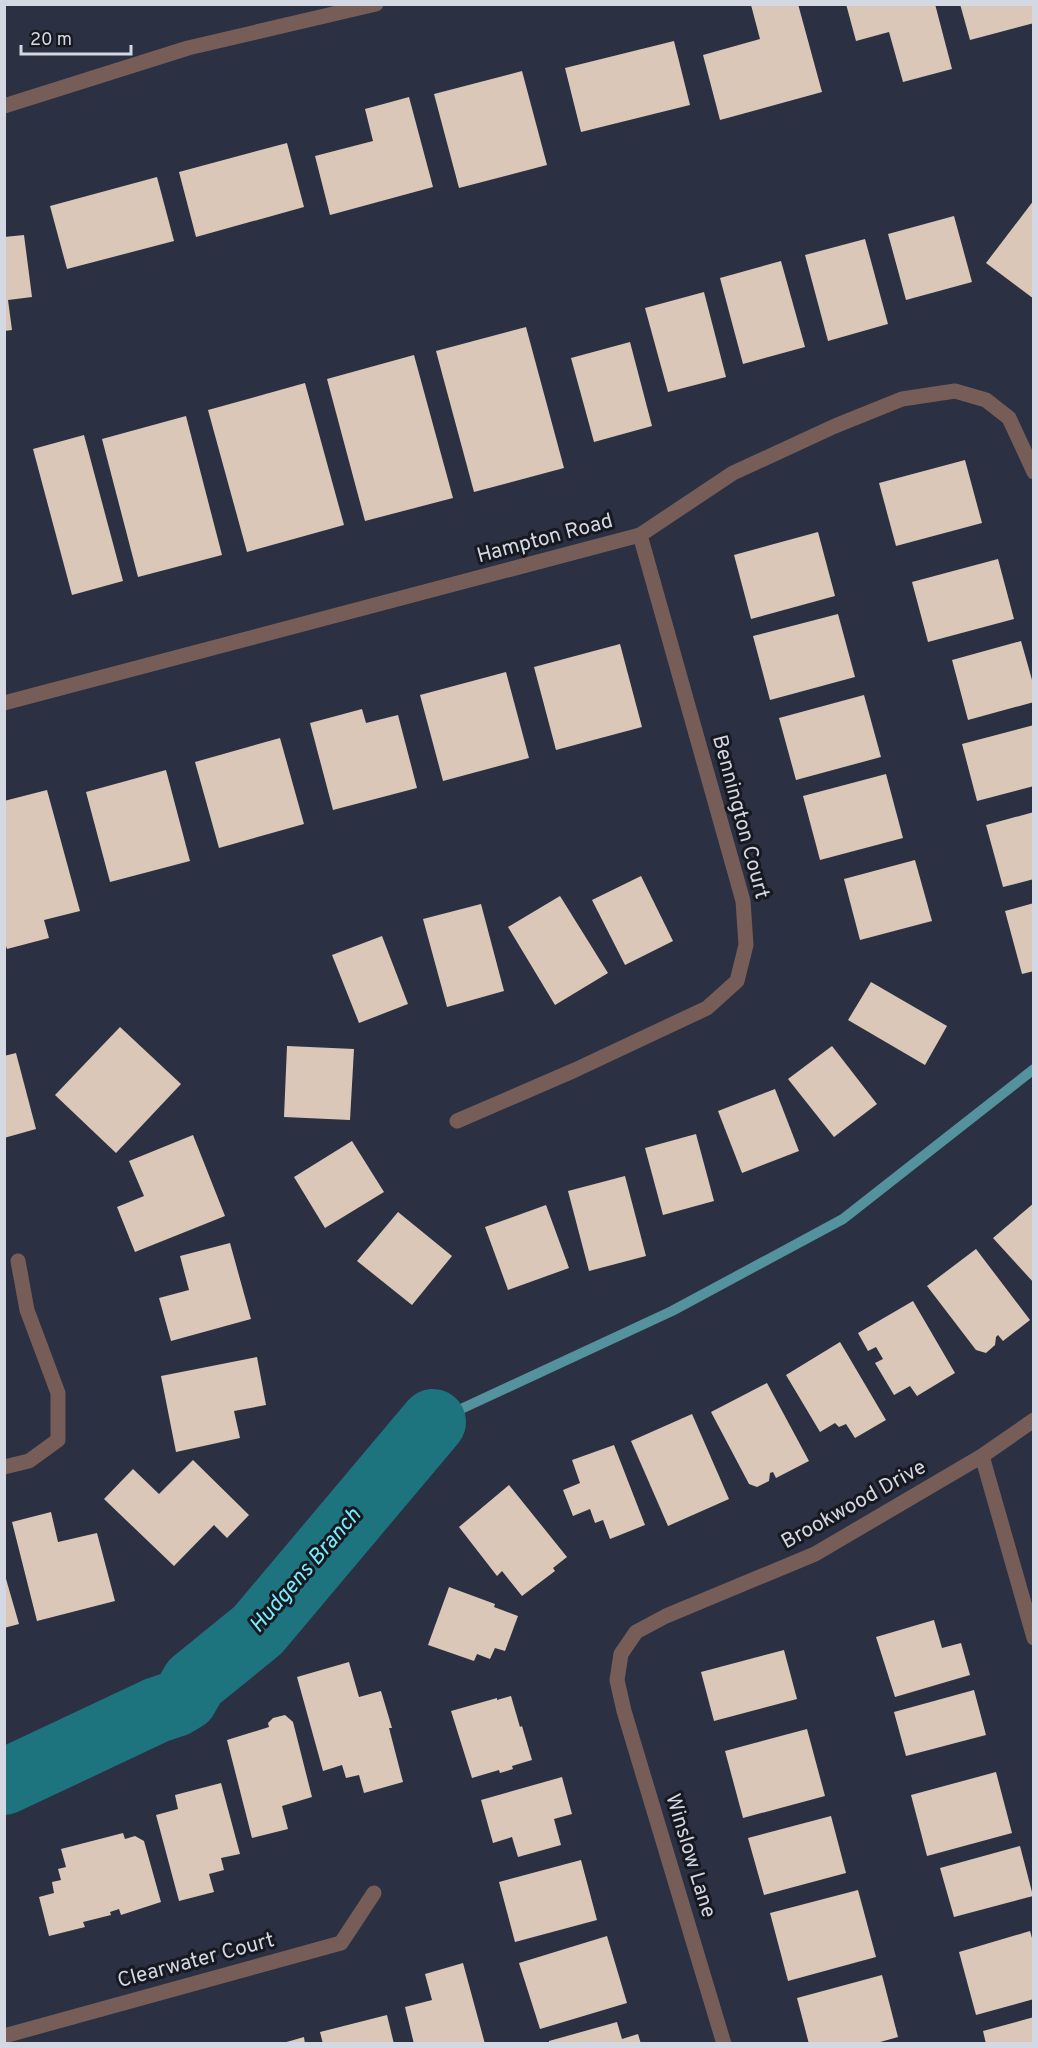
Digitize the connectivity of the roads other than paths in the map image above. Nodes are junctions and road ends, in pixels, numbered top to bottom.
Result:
1 (376, 4) edge
2 (4, 106) edge
3 (1034, 472) edge
4 (640, 535) junction
5 (4, 703) edge
6 (457, 1121) dead end
7 (18, 1261) dead end
8 (1034, 1420) edge
9 (982, 1456) junction
10 (4, 1467) edge
11 (1034, 1638) edge
12 (617, 1680) joint
13 (374, 1893) dead end
14 (4, 2036) edge
15 (724, 2043) edge

1 - 2 street
3 - 4 street, Hampton Road
4 - 5 street, Hampton Road
4 - 6 street, Bennington Court
7 - 10 street
8 - 9 street, Brookwood Drive
9 - 11 street
9 - 12 street, Brookwood Drive
12 - 15 street, Winslow Lane
13 - 14 street, Clearwater Court

